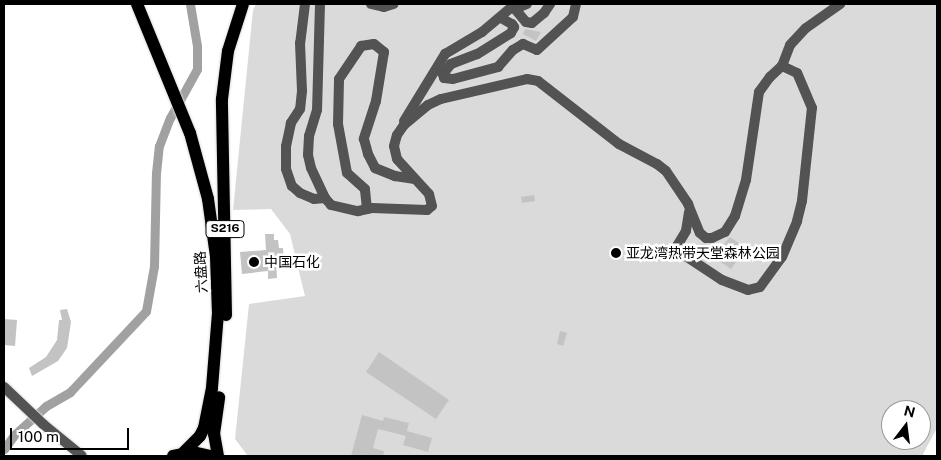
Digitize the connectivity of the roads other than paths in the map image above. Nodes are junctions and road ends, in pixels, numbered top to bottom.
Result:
1 (136, 4) edge
2 (244, 4) edge
3 (304, 4) edge
4 (320, 4) edge
5 (371, 4) edge
6 (394, 4) edge
7 (527, 4) edge
8 (550, 4) edge
9 (576, 4) edge
10 (840, 4) edge
11 (512, 7) edge
12 (501, 18) junction
13 (782, 66) junction
14 (397, 135) junction
15 (415, 179) junction
16 (325, 198) junction
17 (688, 204) junction
18 (368, 209) junction
19 (4, 387) edge
20 (178, 454) edge
21 (82, 456) edge
22 (210, 456) edge
23 (218, 456) edge

1 - 20 main road, 六盘路 / S216
2 - 23 main road, 六盘路 / S216
3 - 16 street
4 - 16 street
5 - 6 street
7 - 11 street
8 - 11 street
9 - 12 street
10 - 13 street
11 - 12 street
12 - 14 street
13 - 17 street
13 - 17 street
14 - 15 street
14 - 17 street
15 - 18 street
15 - 18 street
16 - 18 street
19 - 21 street
20 - 22 main road, S216

